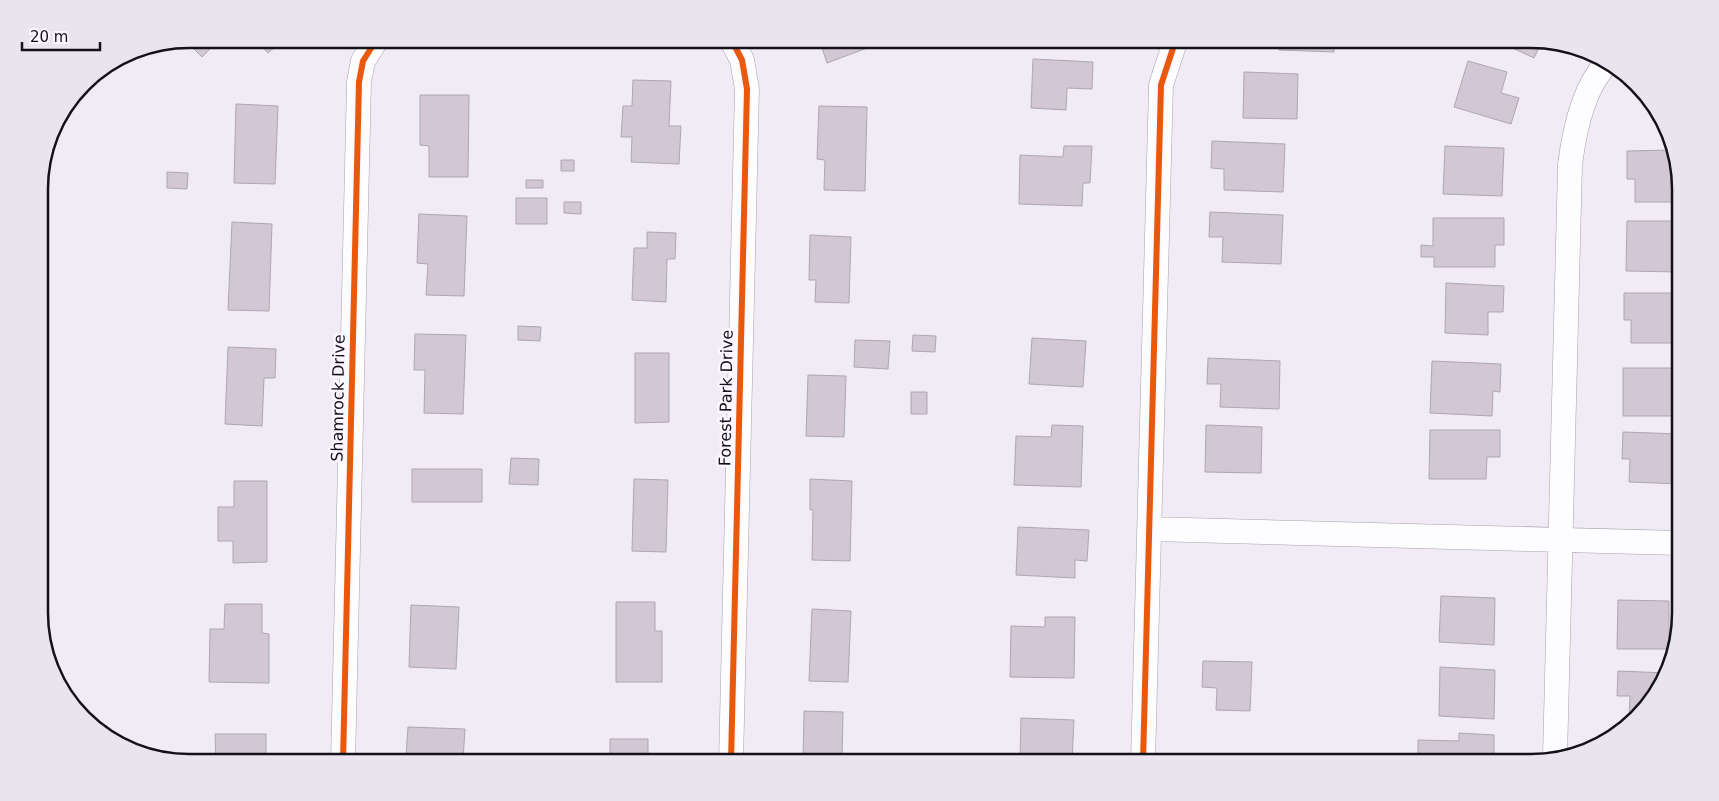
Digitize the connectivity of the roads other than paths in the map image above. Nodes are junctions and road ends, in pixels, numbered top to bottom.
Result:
1 (1173, 47) edge
2 (371, 48) edge
3 (735, 48) edge
4 (1603, 67) edge
5 (1150, 529) junction
6 (1560, 540) junction
7 (1672, 543) edge
8 (1556, 751) edge
9 (1143, 753) edge
10 (343, 754) edge
11 (731, 754) edge

1 - 5 street
2 - 10 street, Shamrock Drive
3 - 11 street, Forest Park Drive
4 - 6 street
5 - 6 street
5 - 9 street
6 - 7 street
6 - 8 street

